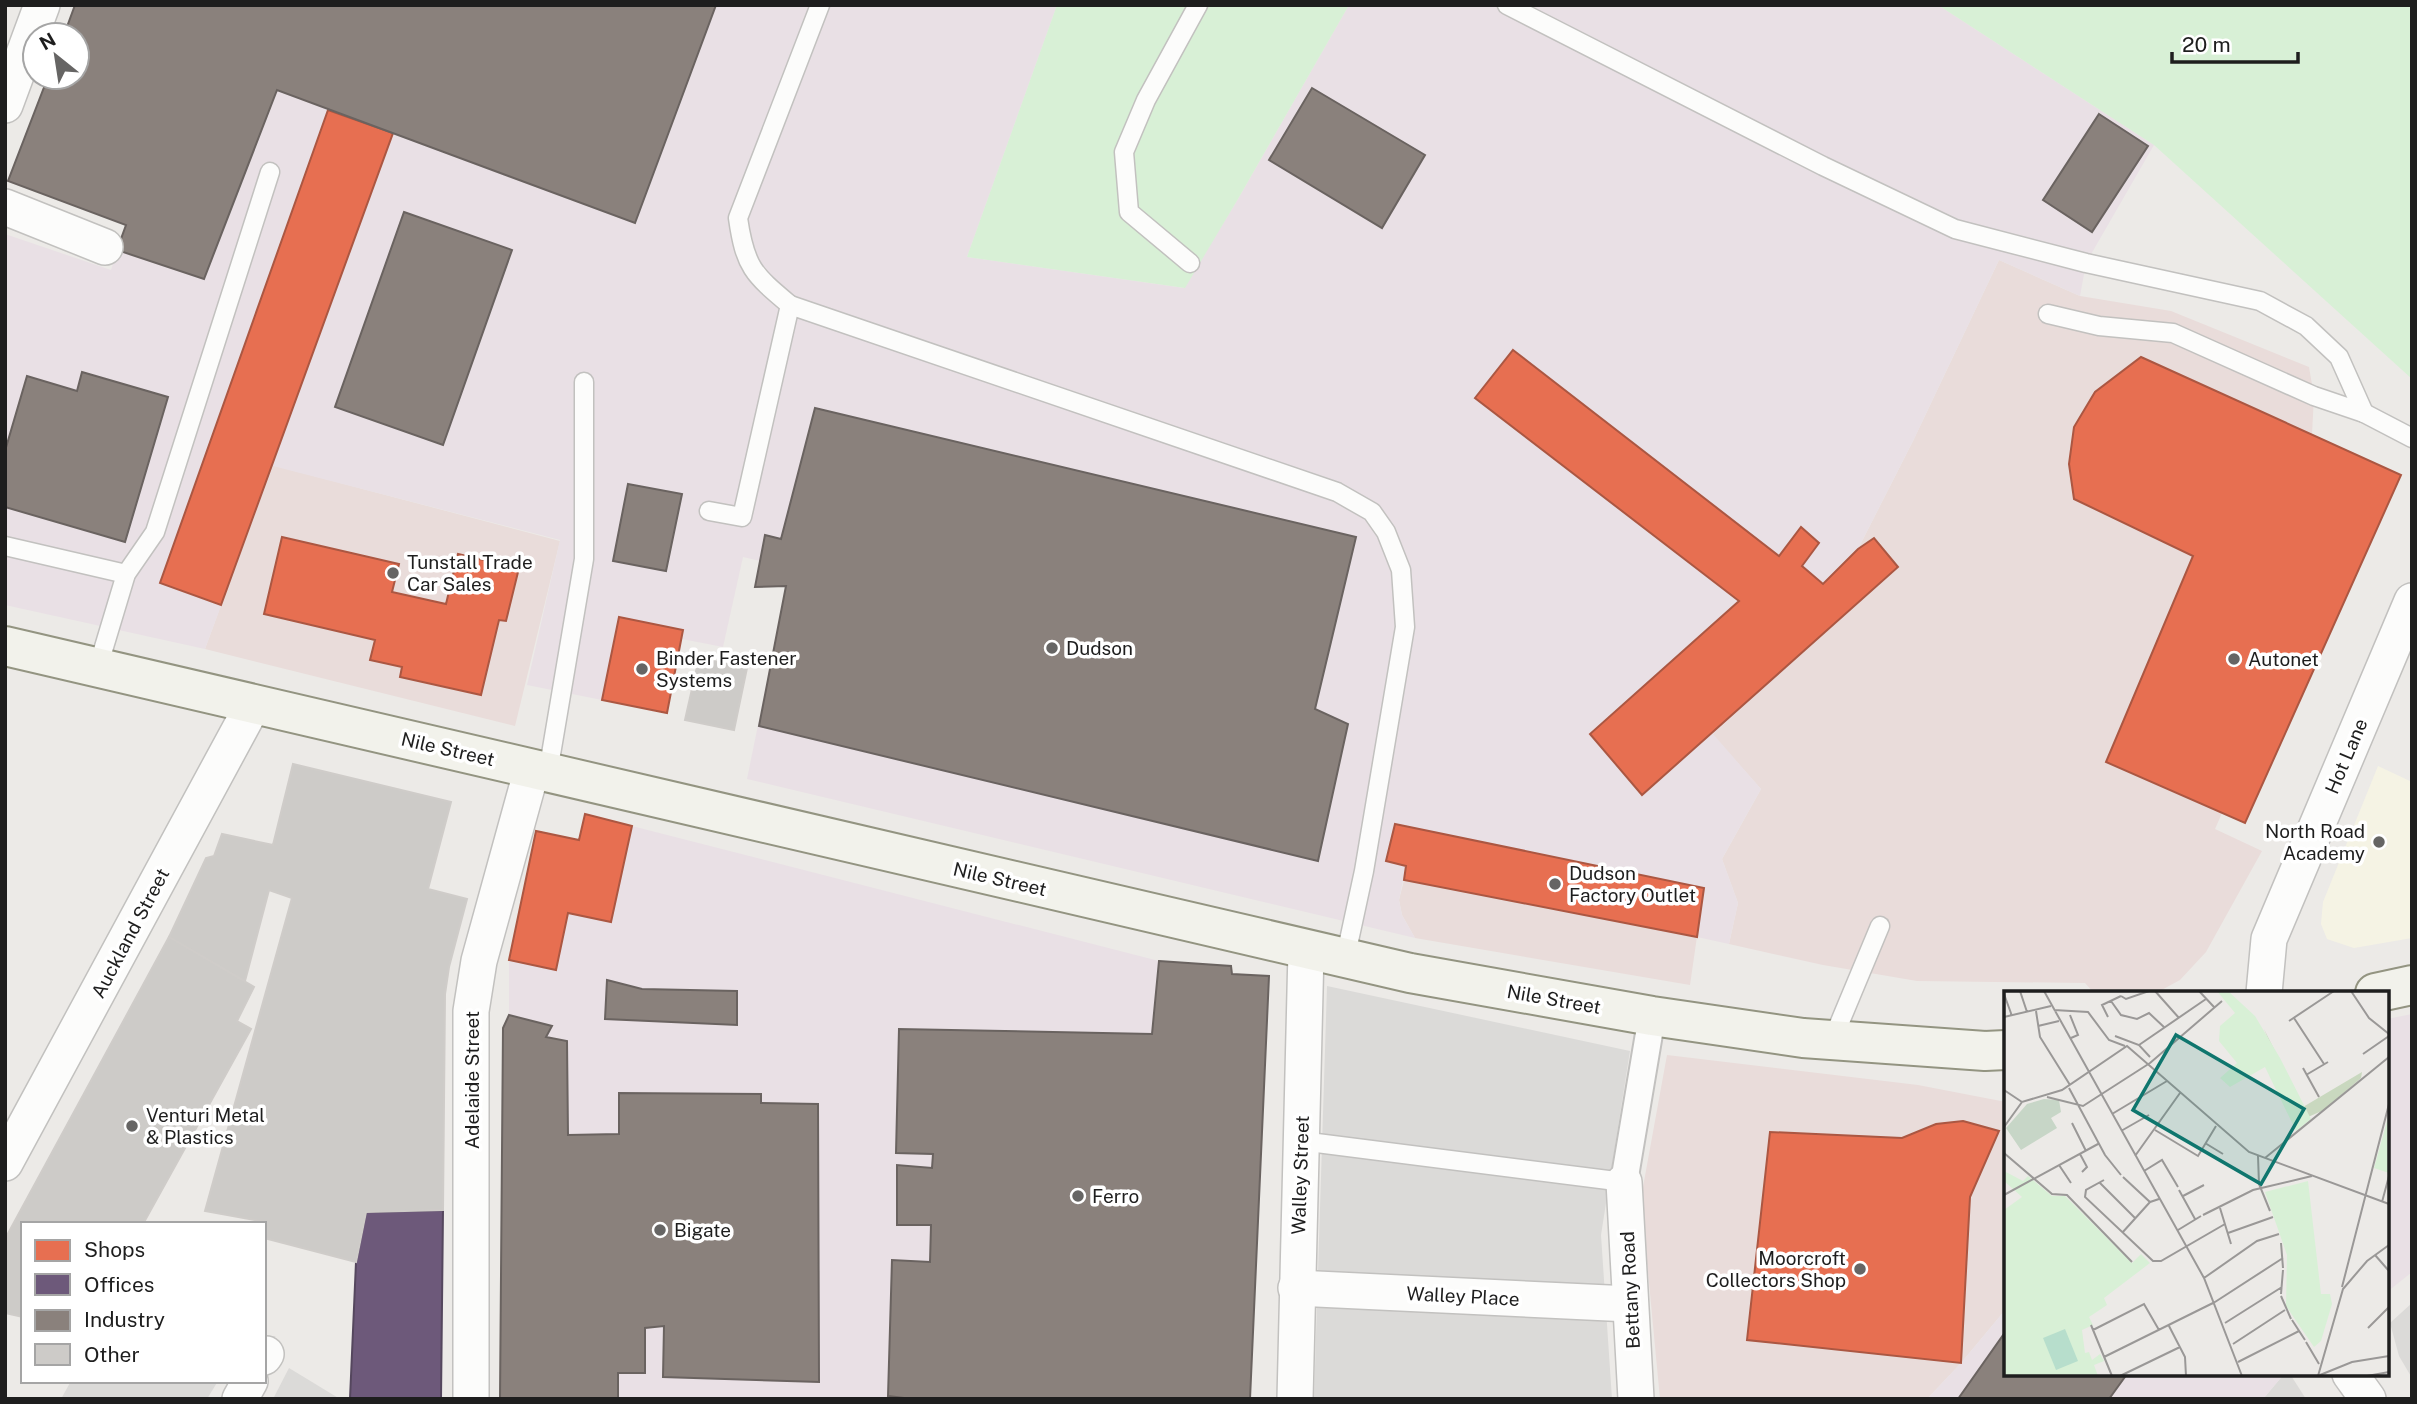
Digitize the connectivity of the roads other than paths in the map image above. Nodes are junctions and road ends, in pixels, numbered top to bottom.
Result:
1 (43, 5) edge
2 (820, 5) edge
3 (1198, 5) edge
4 (1507, 5) edge
5 (5, 105) edge
6 (270, 172) dead end
7 (5, 207) edge
8 (105, 247) dead end
9 (1191, 263) dead end
10 (790, 305) junction
11 (2048, 314) dead end
12 (584, 382) dead end
13 (2364, 413) junction
14 (2412, 438) edge
15 (709, 511) dead end
16 (5, 546) edge
17 (126, 574) junction
18 (2412, 601) edge
19 (5, 646) edge
20 (97, 667) junction
21 (254, 703) junction
22 (540, 771) junction
23 (1880, 926) dead end
24 (1306, 951) junction
25 (1345, 959) junction
26 (2412, 985) edge
27 (2264, 991) edge
28 (2384, 991) edge
29 (1652, 1016) junction
30 (1832, 1041) junction
31 (2004, 1050) edge
32 (1301, 1141) junction
33 (5, 1163) edge
34 (1624, 1182) junction
35 (1296, 1288) junction
36 (1630, 1304) junction
37 (2351, 1376) edge
38 (249, 1383) edge
39 (240, 1399) edge
40 (471, 1399) edge
41 (1295, 1399) edge
42 (1636, 1399) edge
43 (2368, 1399) edge

1 - 5 street
2 - 10 lane
3 - 9 lane
4 - 13 lane
6 - 17 lane
7 - 8 street
10 - 15 lane
10 - 25 lane
11 - 13 lane
12 - 22 lane
13 - 14 lane
16 - 17 lane
17 - 20 lane
18 - 27 street, Hot Lane
19 - 20 main road, Nile Street
20 - 21 main road, Nile Street
21 - 22 main road, Nile Street
21 - 33 street, Auckland Street
22 - 24 main road, Nile Street
22 - 40 street, Adelaide Street
23 - 30 lane
24 - 25 main road, Nile Street
24 - 32 street, Walley Street
25 - 29 main road, Nile Street
26 - 28 main road
29 - 30 main road, Nile Street
29 - 34 street
30 - 31 main road, Nile Street
32 - 34 lane
32 - 35 street, Walley Street
34 - 36 street, Bettany Road
35 - 36 street, Walley Place
35 - 41 street, Walley Street
36 - 42 street, Bettany Road
37 - 43 street
38 - 39 street

